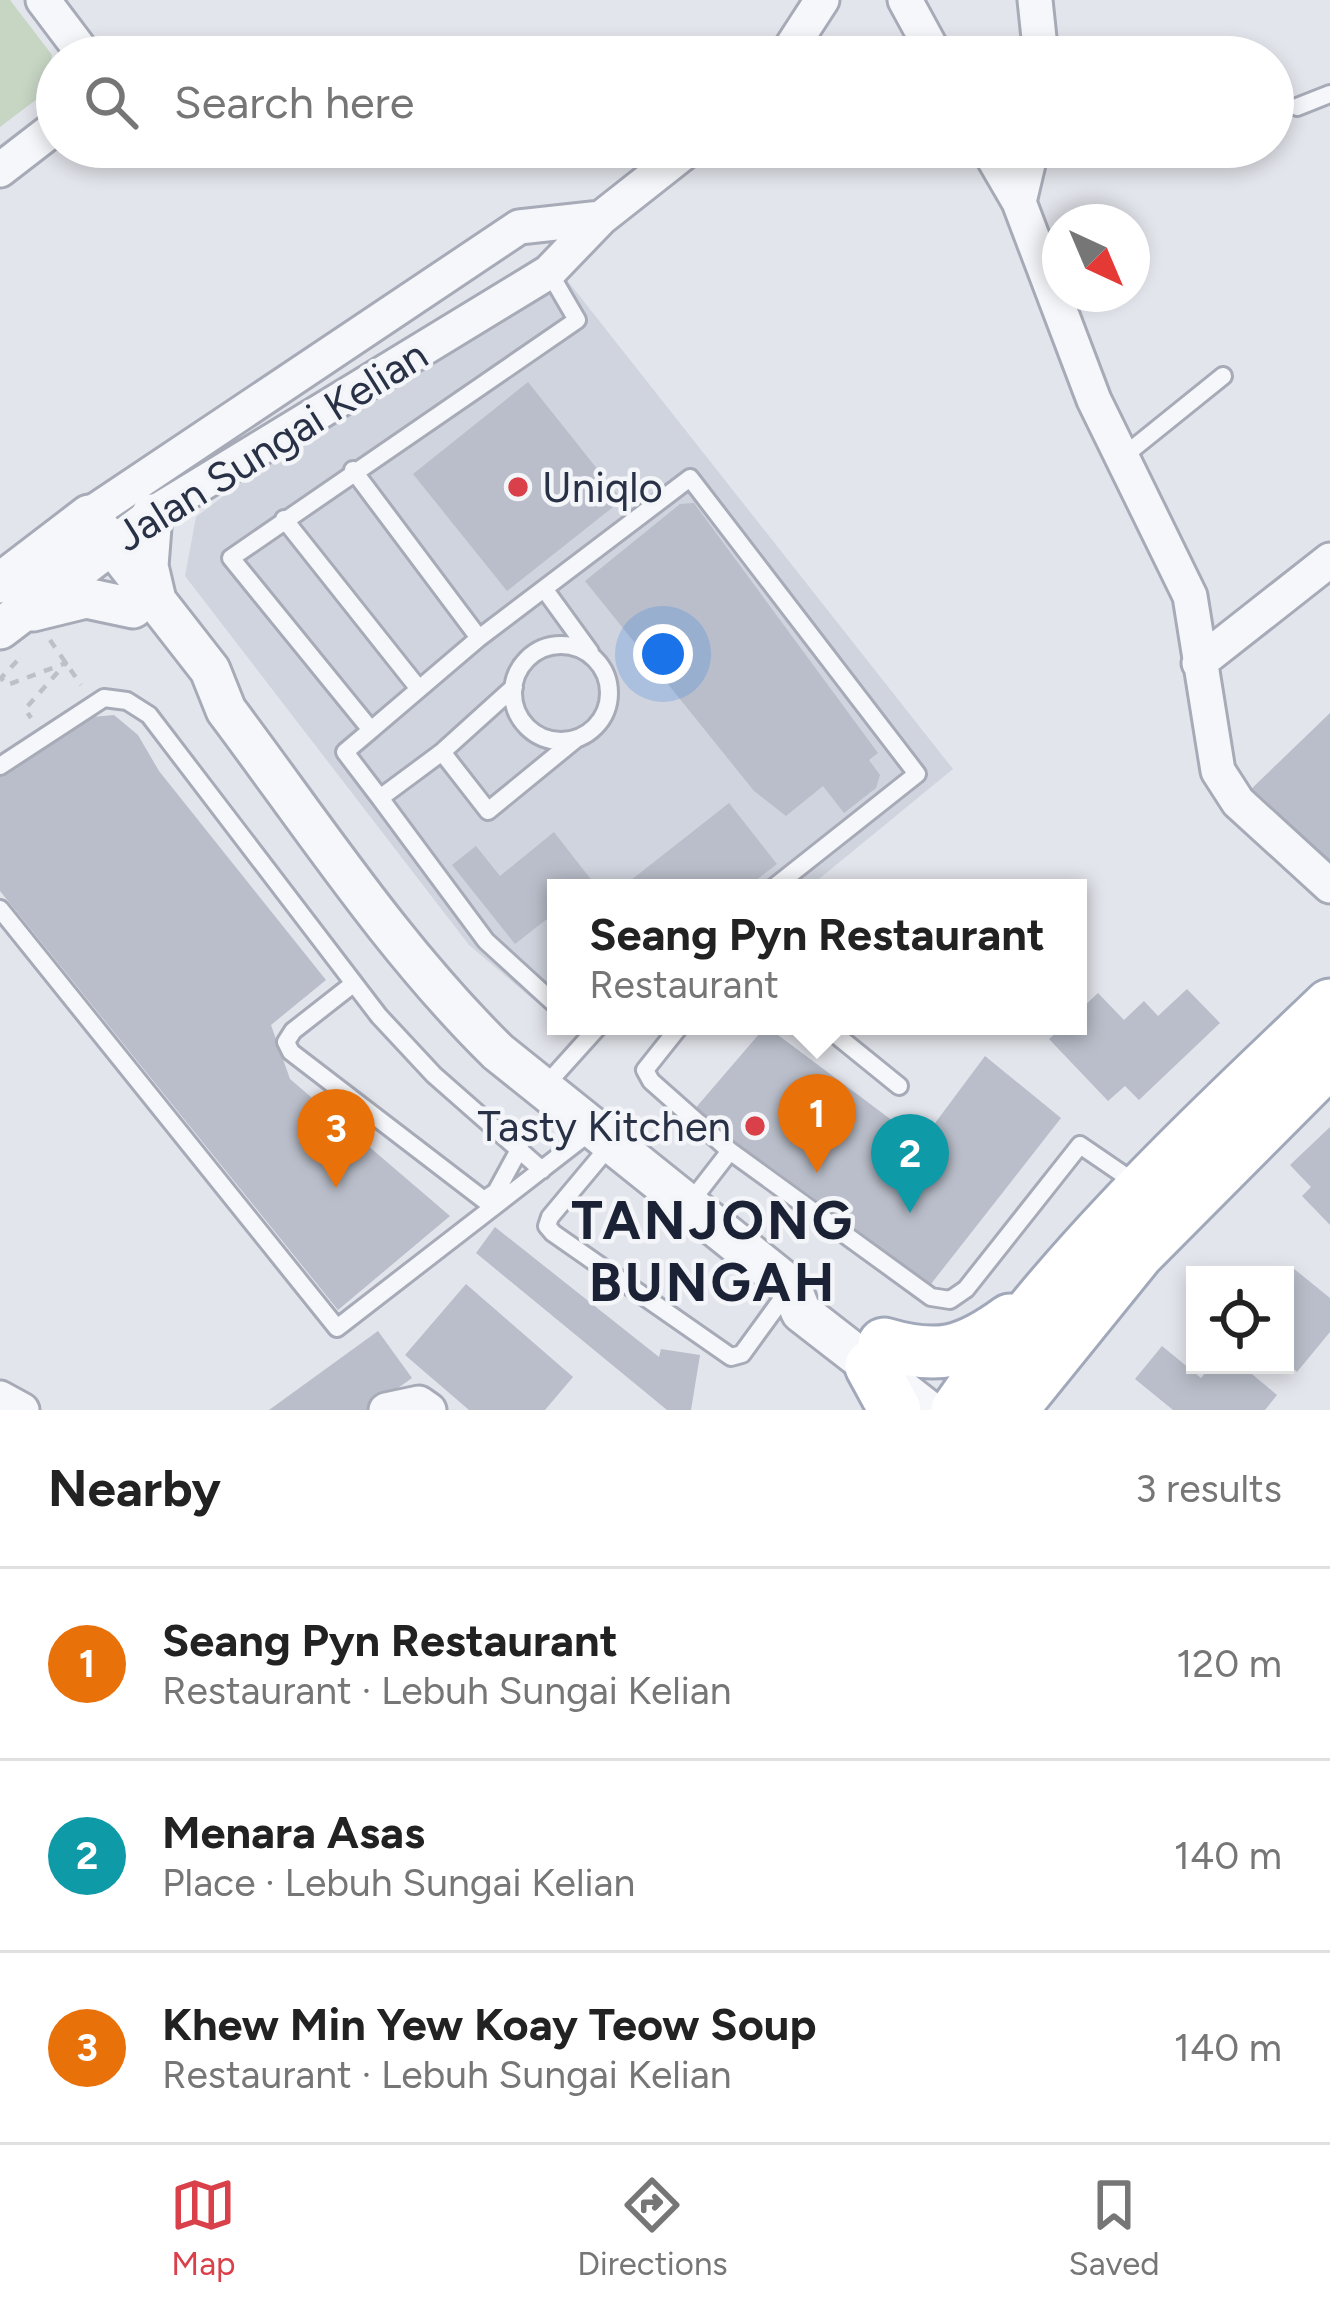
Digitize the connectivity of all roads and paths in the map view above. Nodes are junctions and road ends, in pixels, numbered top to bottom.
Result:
1 (43, 0) edge
2 (822, 0) edge
3 (905, 0) edge
4 (1035, 0) edge
5 (70, 36) edge
6 (799, 36) edge
7 (925, 36) edge
8 (1039, 36) edge
9 (1330, 94) edge
10 (1297, 107) dead end
11 (36, 142) edge
12 (664, 168) edge
13 (999, 168) edge
14 (1027, 168) edge
15 (0, 170) edge
16 (1019, 202) junction
17 (601, 218) junction
18 (519, 227) junction
19 (549, 272) junction
20 (1223, 376) dead end
21 (1125, 455) junction
22 (353, 470) junction
23 (152, 514) junction
24 (284, 519) junction
25 (91, 536) junction
26 (1330, 560) edge
27 (544, 590) junction
28 (144, 605) junction
29 (19, 614) edge
30 (479, 638) junction
31 (597, 661) junction
32 (66, 663) junction
33 (1199, 663) junction
34 (514, 688) junction
35 (419, 689) junction
36 (95, 704) junction
37 (371, 730) junction
38 (44, 738) junction
39 (576, 739) junction
40 (442, 752) junction
41 (0, 766) edge
42 (380, 798) junction
43 (784, 879) edge
44 (1330, 886) edge
45 (0, 909) edge
46 (353, 984) junction
47 (547, 997) edge
48 (1330, 1005) edge
49 (584, 1035) edge
50 (673, 1035) edge
51 (836, 1035) edge
52 (1330, 1060) edge
53 (899, 1086) dead end
54 (544, 1087) junction
55 (604, 1135) junction
56 (520, 1148) junction
57 (730, 1151) junction
58 (542, 1170) junction
59 (1140, 1186) junction
60 (689, 1204) junction
61 (791, 1287) junction
62 (1037, 1301) junction
63 (877, 1355) junction
64 (0, 1398) edge
65 (953, 1408) edge
66 (22, 1410) edge
67 (386, 1410) edge
68 (429, 1410) edge
69 (895, 1410) edge
70 (1011, 1410) edge

1 - 5 street
2 - 6 street
3 - 7 street
4 - 8 street
9 - 10 lane
11 - 15 street
12 - 17 street
13 - 16 street
14 - 16 street
16 - 21 street
17 - 18 street, Jalan Sungai Kelian
17 - 19 street, Jalan Sungai Kelian
18 - 19 street
18 - 25 street, Jalan Sungai Kelian
19 - 22 lane
19 - 23 street, Jalan Sungai Kelian
20 - 21 lane
21 - 33 street
22 - 24 lane
22 - 30 lane
23 - 25 street, Jalan Sungai Kelian
23 - 28 street
24 - 35 lane
24 - 37 lane
25 - 28 street
25 - 29 street, Jalan Sungai Kelian
26 - 33 street
27 - 30 lane
27 - 31 lane
27 - 43 lane
28 - 29 street
28 - 54 street
29 - 32 path
29 - 32 path
30 - 35 lane
31 - 34 lane
31 - 39 lane
32 - 36 path
32 - 38 path
33 - 44 street
34 - 39 lane
34 - 40 lane
35 - 37 lane
36 - 38 lane
36 - 46 lane
37 - 42 lane
38 - 41 lane
39 - 40 lane
40 - 42 lane
42 - 47 lane
45 - 58 lane
46 - 56 lane
46 - 56 lane
48 - 59 main road
49 - 54 lane
50 - 57 lane
51 - 53 lane
52 - 70 main road
54 - 55 street
55 - 58 lane
55 - 60 street
55 - 61 lane
56 - 58 lane
57 - 59 lane
57 - 60 lane
59 - 62 main road
60 - 61 street
61 - 63 street
62 - 63 main road
62 - 65 main road
63 - 65 street
63 - 69 main road
64 - 66 street
67 - 68 street

